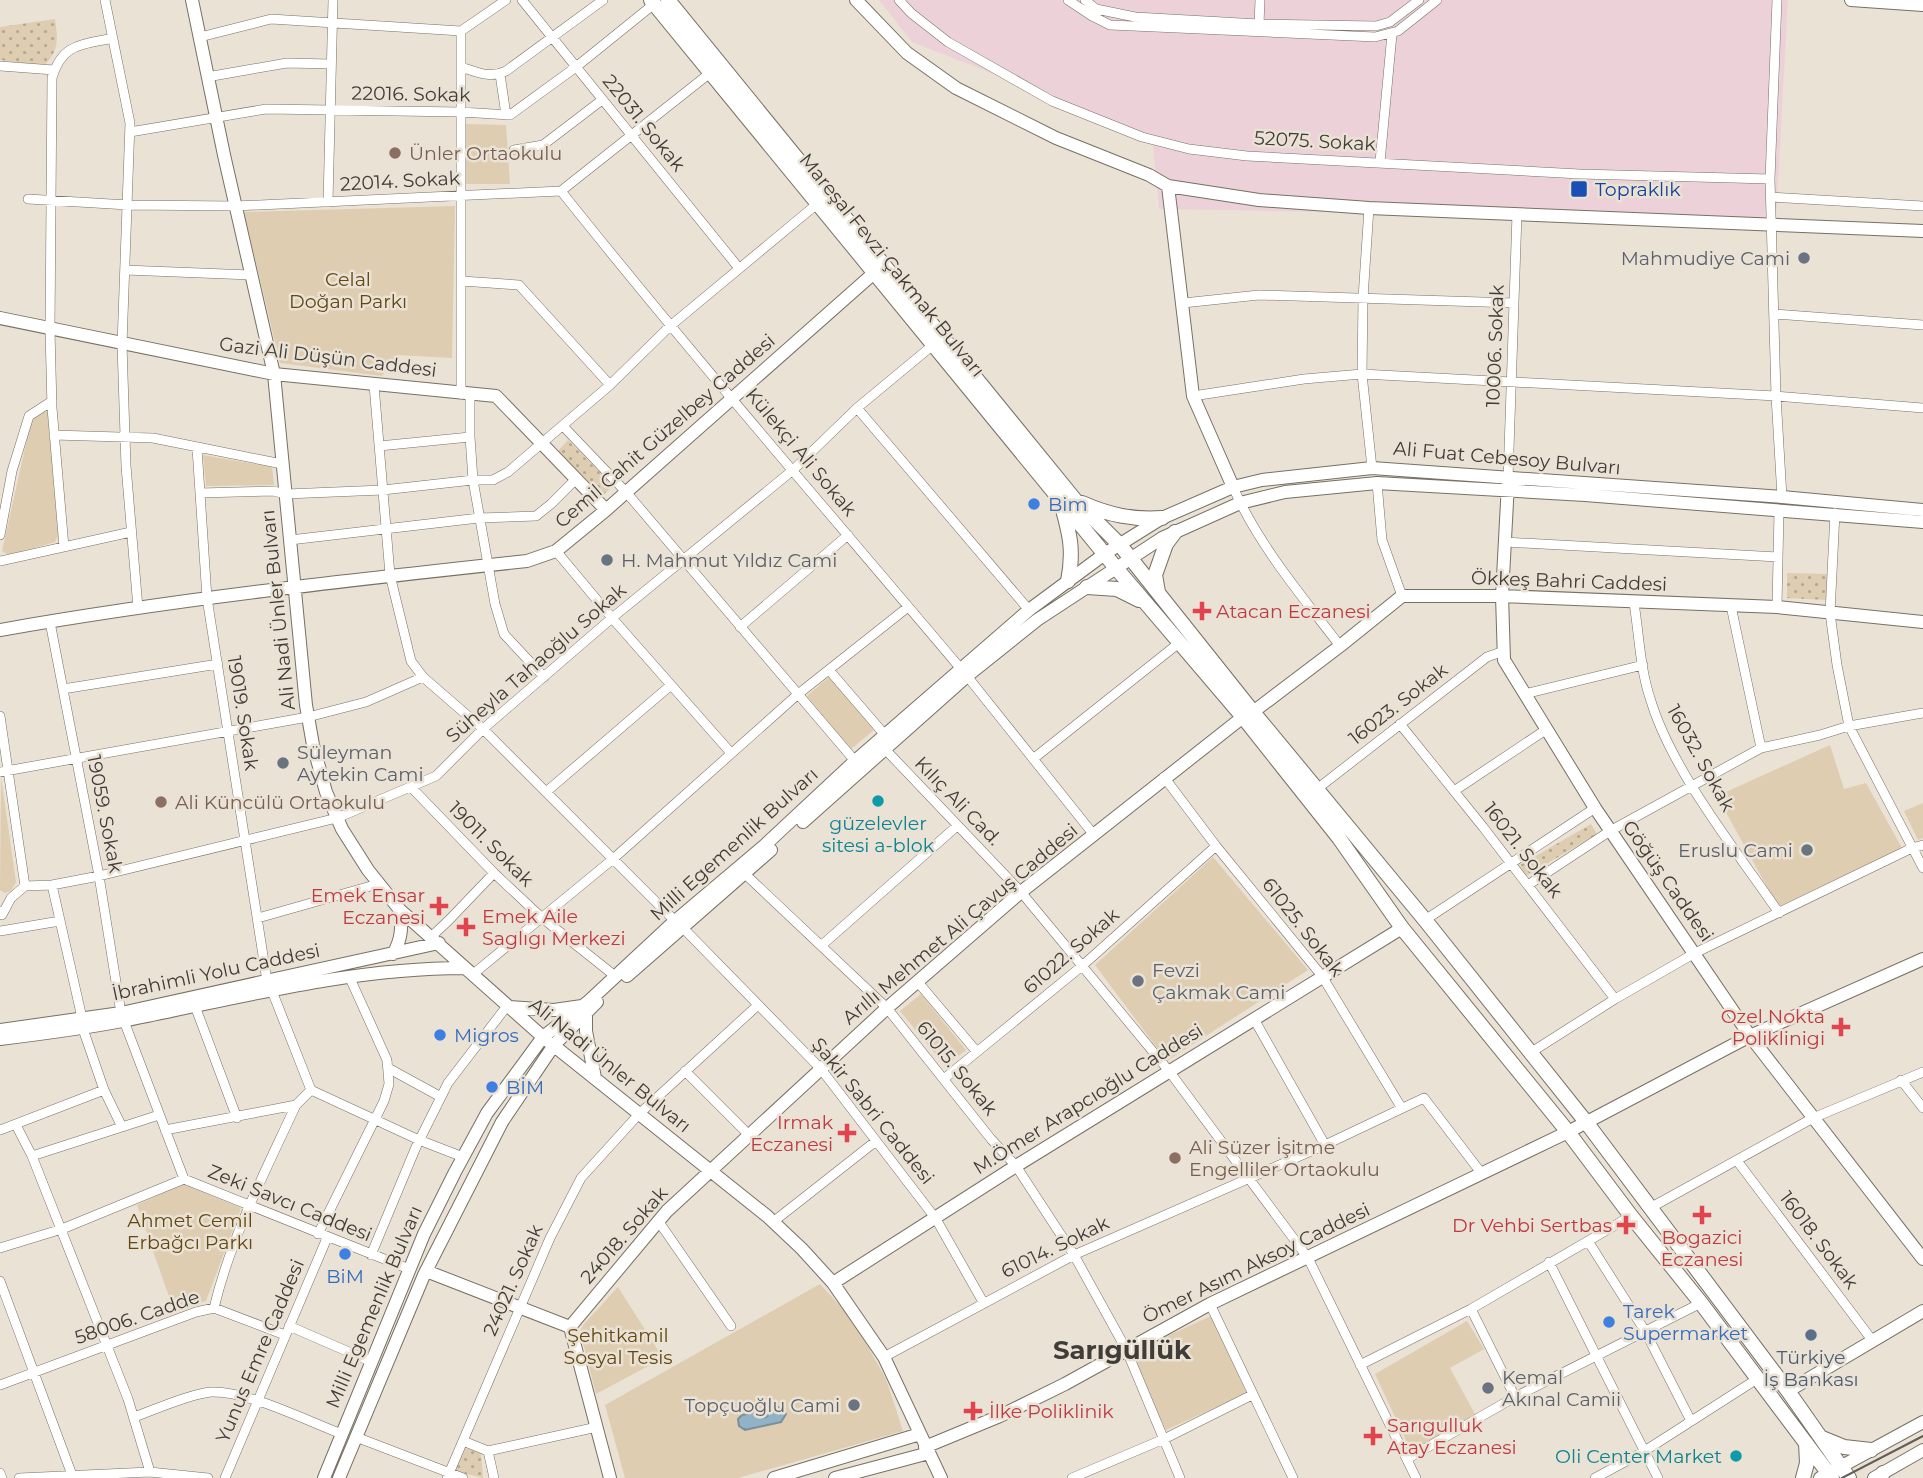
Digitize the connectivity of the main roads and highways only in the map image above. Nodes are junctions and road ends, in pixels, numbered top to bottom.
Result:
1 (658, 1) edge
2 (1068, 500) junction
3 (1162, 518) road end
4 (1175, 532) road end
5 (1068, 581) road end
6 (1087, 587) road end
7 (1158, 594) junction
8 (1145, 603) junction
9 (1248, 715) junction
10 (1813, 1440) junction
11 (1871, 1450) road end
12 (1834, 1475) edge
13 (1803, 1478) edge

1 - 2 main road
1 - 2 main road, Mareşal Fevzi Çakmak Bulvarı
2 - 3 main road
2 - 5 main road
2 - 7 main road
2 - 8 main road, Mareşal Fevzi Çakmak Bulvarı
4 - 7 main road
6 - 8 main road
7 - 9 main road
8 - 9 main road, Mareşal Fevzi Çakmak Bulvarı
9 - 10 main road
9 - 10 main road
10 - 11 main road
10 - 12 main road
10 - 13 main road

